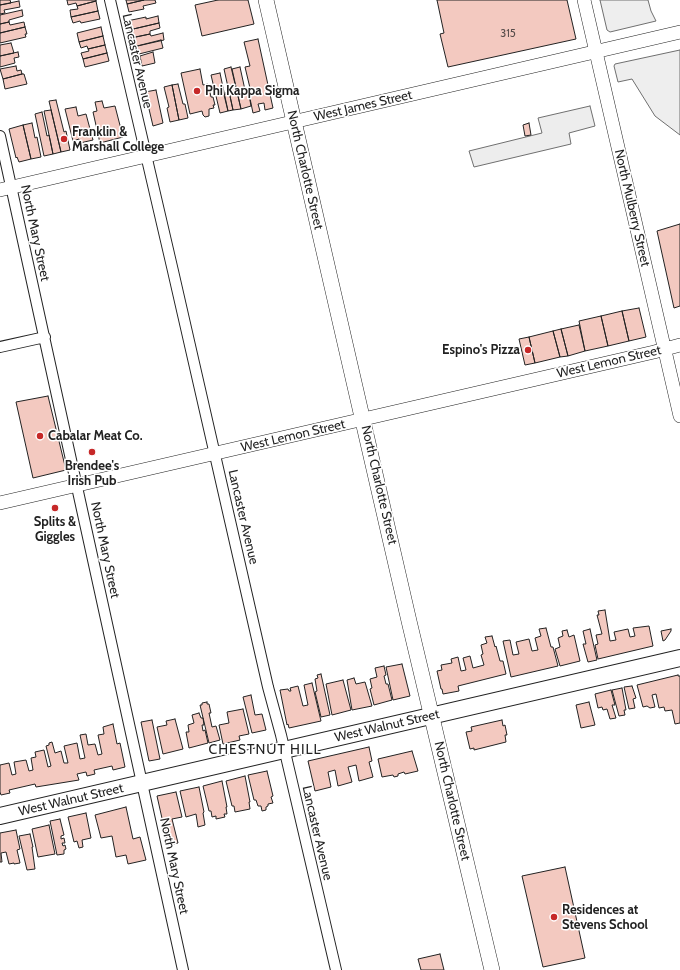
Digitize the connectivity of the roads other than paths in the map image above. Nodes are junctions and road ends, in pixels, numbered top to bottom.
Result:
1 (110, 0) edge
2 (266, 0) edge
3 (584, 0) edge
4 (675, 33) edge
5 (596, 51) junction
6 (294, 122) junction
7 (0, 136) edge
8 (146, 156) junction
9 (6, 189) edge
10 (45, 337) junction
11 (680, 345) edge
12 (0, 347) edge
13 (664, 349) junction
14 (680, 416) edge
15 (364, 420) junction
16 (215, 454) junction
17 (78, 486) junction
18 (0, 504) edge
19 (680, 658) edge
20 (432, 716) junction
21 (284, 750) junction
22 (142, 783) junction
23 (0, 816) edge
24 (183, 970) edge
25 (336, 970) edge
26 (492, 970) edge

1 - 8 street, Lancaster Avenue
2 - 6 main road, North Charlotte Street
3 - 5 street, North Mulberry Street
4 - 5 street, West James Street
5 - 6 street, West James Street
5 - 13 street, North Mulberry Street
6 - 8 street, West James Street
6 - 15 main road, North Charlotte Street
7 - 9 street, North Mary Street
8 - 9 street, West James Street
8 - 16 street, Lancaster Avenue
9 - 10 street, North Mary Street
10 - 12 street
10 - 17 street, North Mary Street
11 - 13 street, West Lemon Street
13 - 14 street, North Mulberry Street
13 - 15 street, West Lemon Street
15 - 16 street, West Lemon Street
15 - 20 main road, North Charlotte Street
16 - 17 street, West Lemon Street
16 - 21 street, Lancaster Avenue
17 - 18 street, West Lemon Street
17 - 22 street, North Mary Street
19 - 20 main road, West Walnut Street
20 - 21 main road, West Walnut Street
20 - 26 main road, North Charlotte Street
21 - 22 main road, West Walnut Street
21 - 25 street, Lancaster Avenue
22 - 23 main road, West Walnut Street
22 - 24 street, North Mary Street

